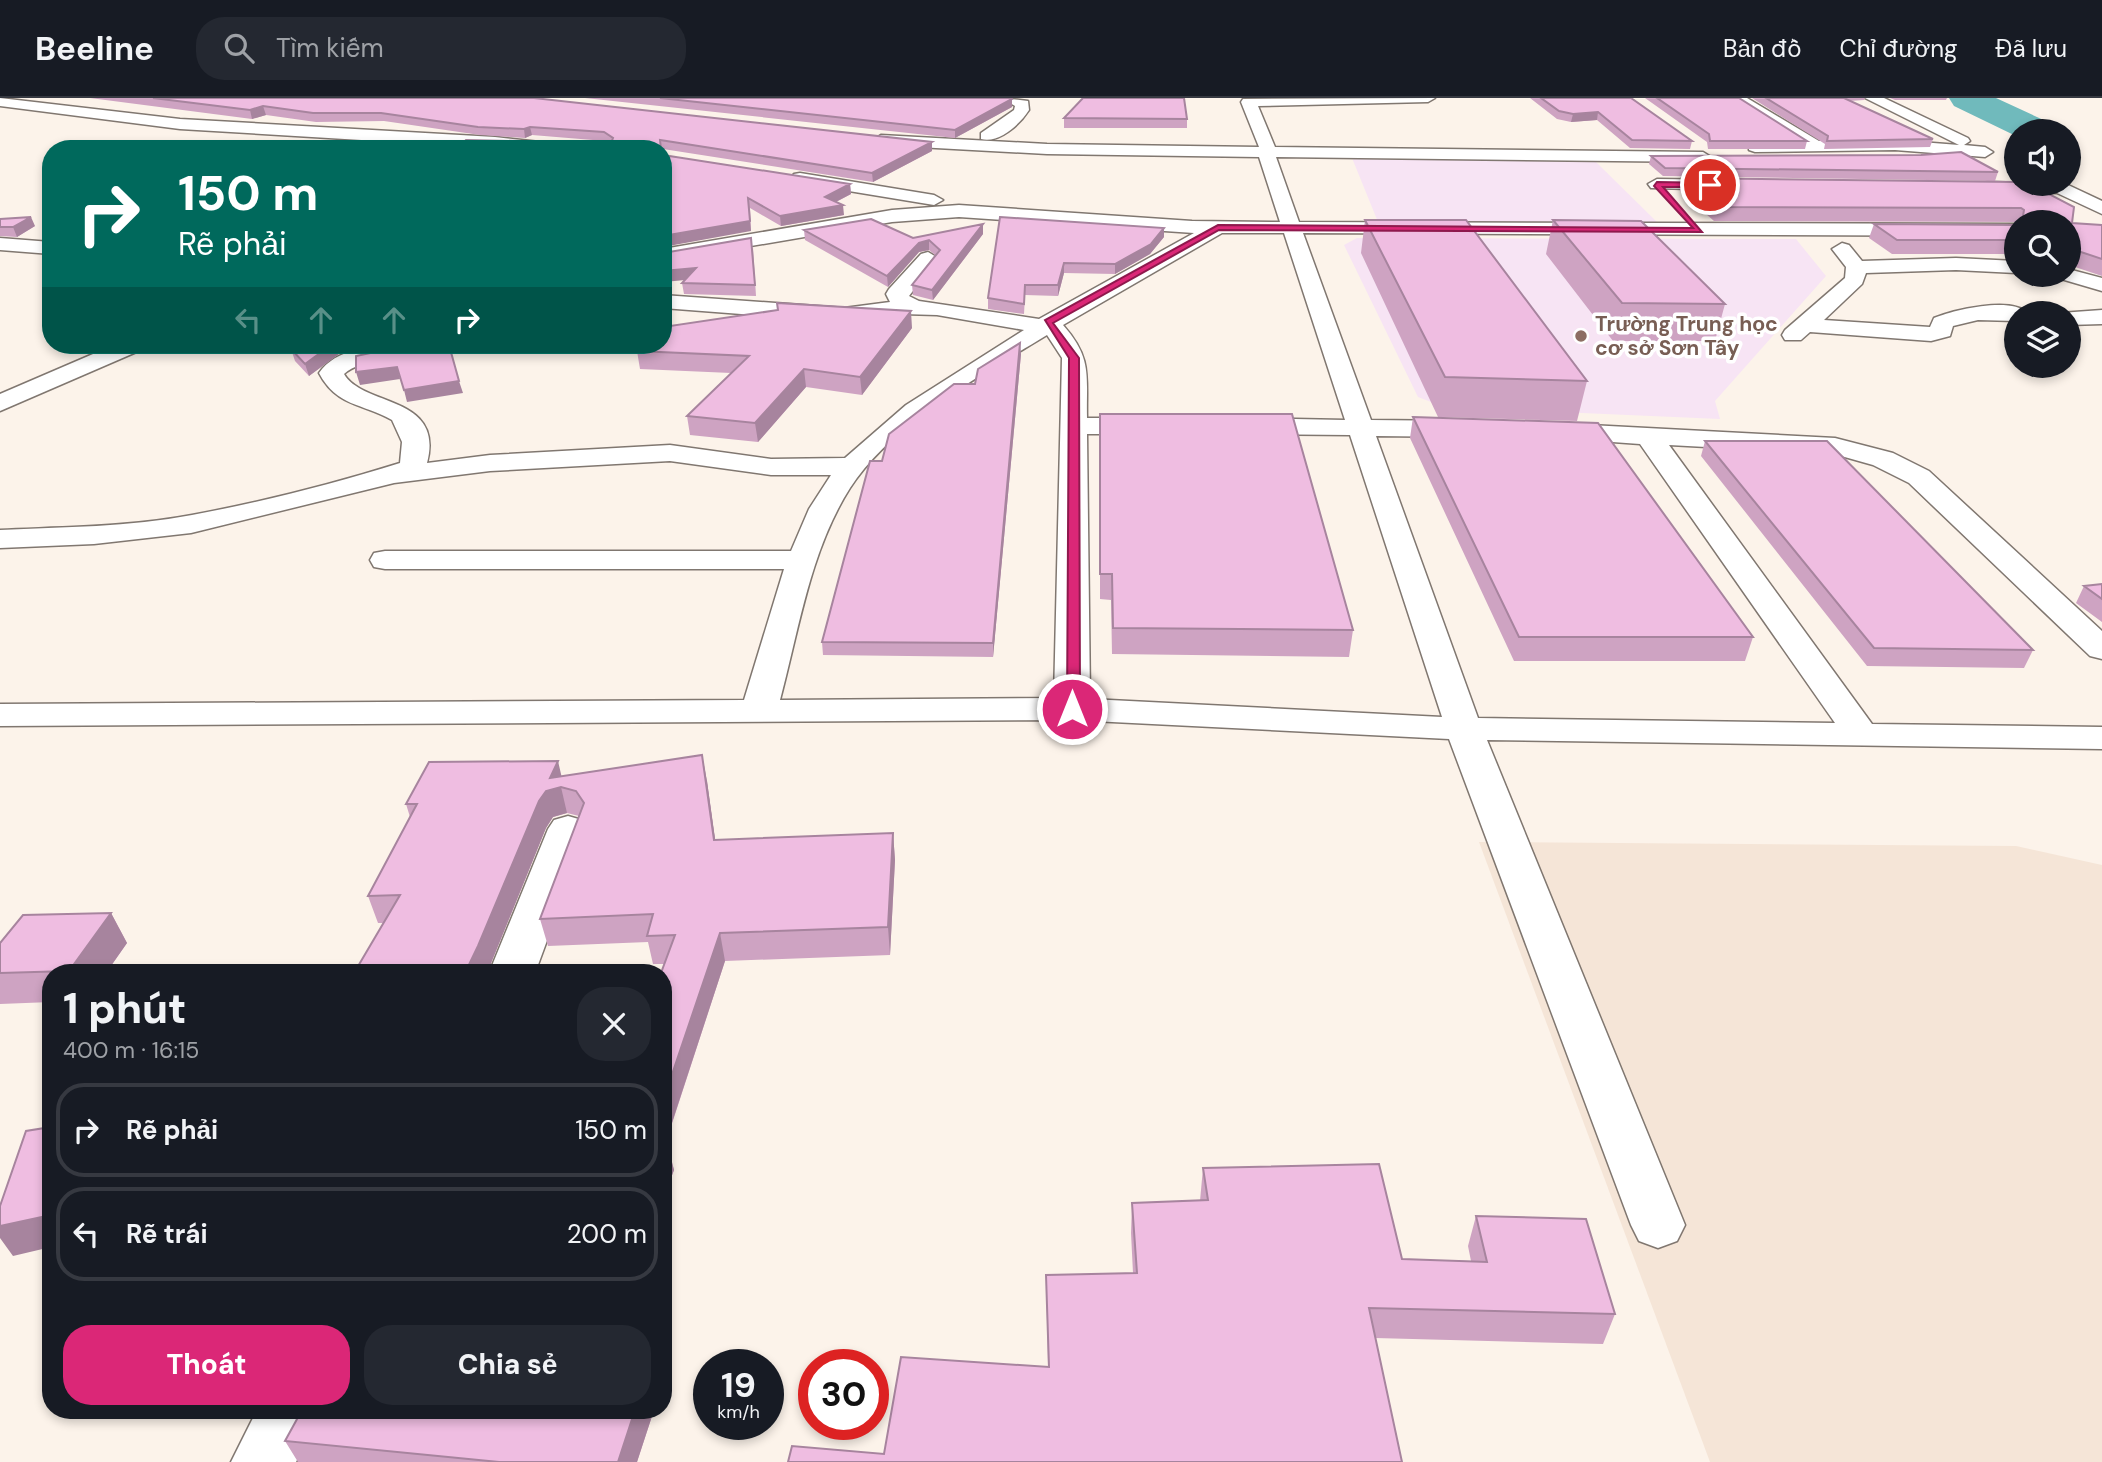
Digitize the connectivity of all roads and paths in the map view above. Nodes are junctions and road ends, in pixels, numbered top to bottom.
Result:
1 (1009, 98) edge
2 (1428, 98) edge
3 (1737, 98) edge
4 (1872, 98) edge
5 (115, 101) dead end
6 (0, 102) edge
7 (75, 110) junction
8 (483, 122) edge
9 (342, 132) junction
10 (987, 136) junction
11 (443, 137) junction
12 (323, 140) edge
13 (436, 140) edge
14 (472, 140) edge
15 (488, 140) edge
16 (972, 146) junction
17 (1816, 146) junction
18 (1267, 148) junction
19 (1961, 152) junction
20 (1621, 157) junction
21 (955, 163) dead end
22 (1657, 184) junction
23 (1754, 185) edge
24 (1963, 187) edge
25 (2004, 187) edge
26 (2077, 196) edge
27 (2102, 208) edge
28 (892, 216) junction
29 (1218, 227) junction
30 (1291, 228) junction
31 (1699, 230) junction
32 (2004, 230) edge
33 (1823, 231) junction
34 (0, 244) edge
35 (42, 247) edge
36 (672, 254) edge
37 (928, 258) dead end
38 (2004, 266) edge
39 (1856, 267) junction
40 (2081, 279) edge
41 (2102, 285) edge
42 (672, 302) edge
43 (915, 307) junction
44 (2004, 313) edge
45 (2102, 317) edge
46 (2081, 318) edge
47 (1045, 324) junction
48 (112, 354) edge
49 (379, 354) edge
50 (0, 403) edge
51 (1073, 426) junction
52 (1182, 426) edge
53 (1223, 426) edge
54 (1359, 426) junction
55 (1496, 430) edge
56 (1524, 430) edge
57 (1647, 434) junction
58 (853, 466) junction
59 (397, 475) junction
60 (0, 539) edge
61 (385, 560) dead end
62 (804, 560) junction
63 (2102, 649) edge
64 (1072, 709) junction
65 (759, 711) junction
66 (0, 715) edge
67 (1464, 729) junction
68 (1860, 733) junction
69 (2102, 738) edge
70 (568, 829) dead end
71 (516, 964) edge
72 (1658, 1225) dead end
73 (285, 1419) edge
74 (262, 1462) edge

1 - 10 street
2 - 18 street
3 - 17 street
4 - 19 street
5 - 7 street
6 - 7 street
7 - 9 street
8 - 11 street
9 - 11 street
9 - 12 street
10 - 16 street
10 - 18 street
11 - 13 street
11 - 14 street
11 - 15 street
16 - 18 street
16 - 21 street
17 - 19 street
17 - 19 street
18 - 20 street
18 - 20 street
18 - 30 street
20 - 22 street
22 - 23 street
22 - 31 street
24 - 25 street
26 - 27 street
28 - 29 street
28 - 29 street
28 - 36 street
29 - 30 street
29 - 47 street
30 - 31 street
30 - 54 street
31 - 33 street
32 - 33 street
33 - 39 street
34 - 35 street
37 - 43 street
38 - 39 street
39 - 44 street
40 - 41 street
42 - 43 street
43 - 47 street
45 - 46 street
47 - 51 street
47 - 58 street
48 - 50 street
49 - 59 street
51 - 52 street
51 - 64 street
53 - 54 street
54 - 55 street
54 - 67 street
56 - 57 street
57 - 63 street
57 - 68 street
58 - 59 street
58 - 62 street
59 - 60 street
61 - 62 street
62 - 65 street
64 - 65 street
64 - 67 street
65 - 66 street
67 - 68 street
67 - 72 street
68 - 69 street
70 - 71 street
73 - 74 street

